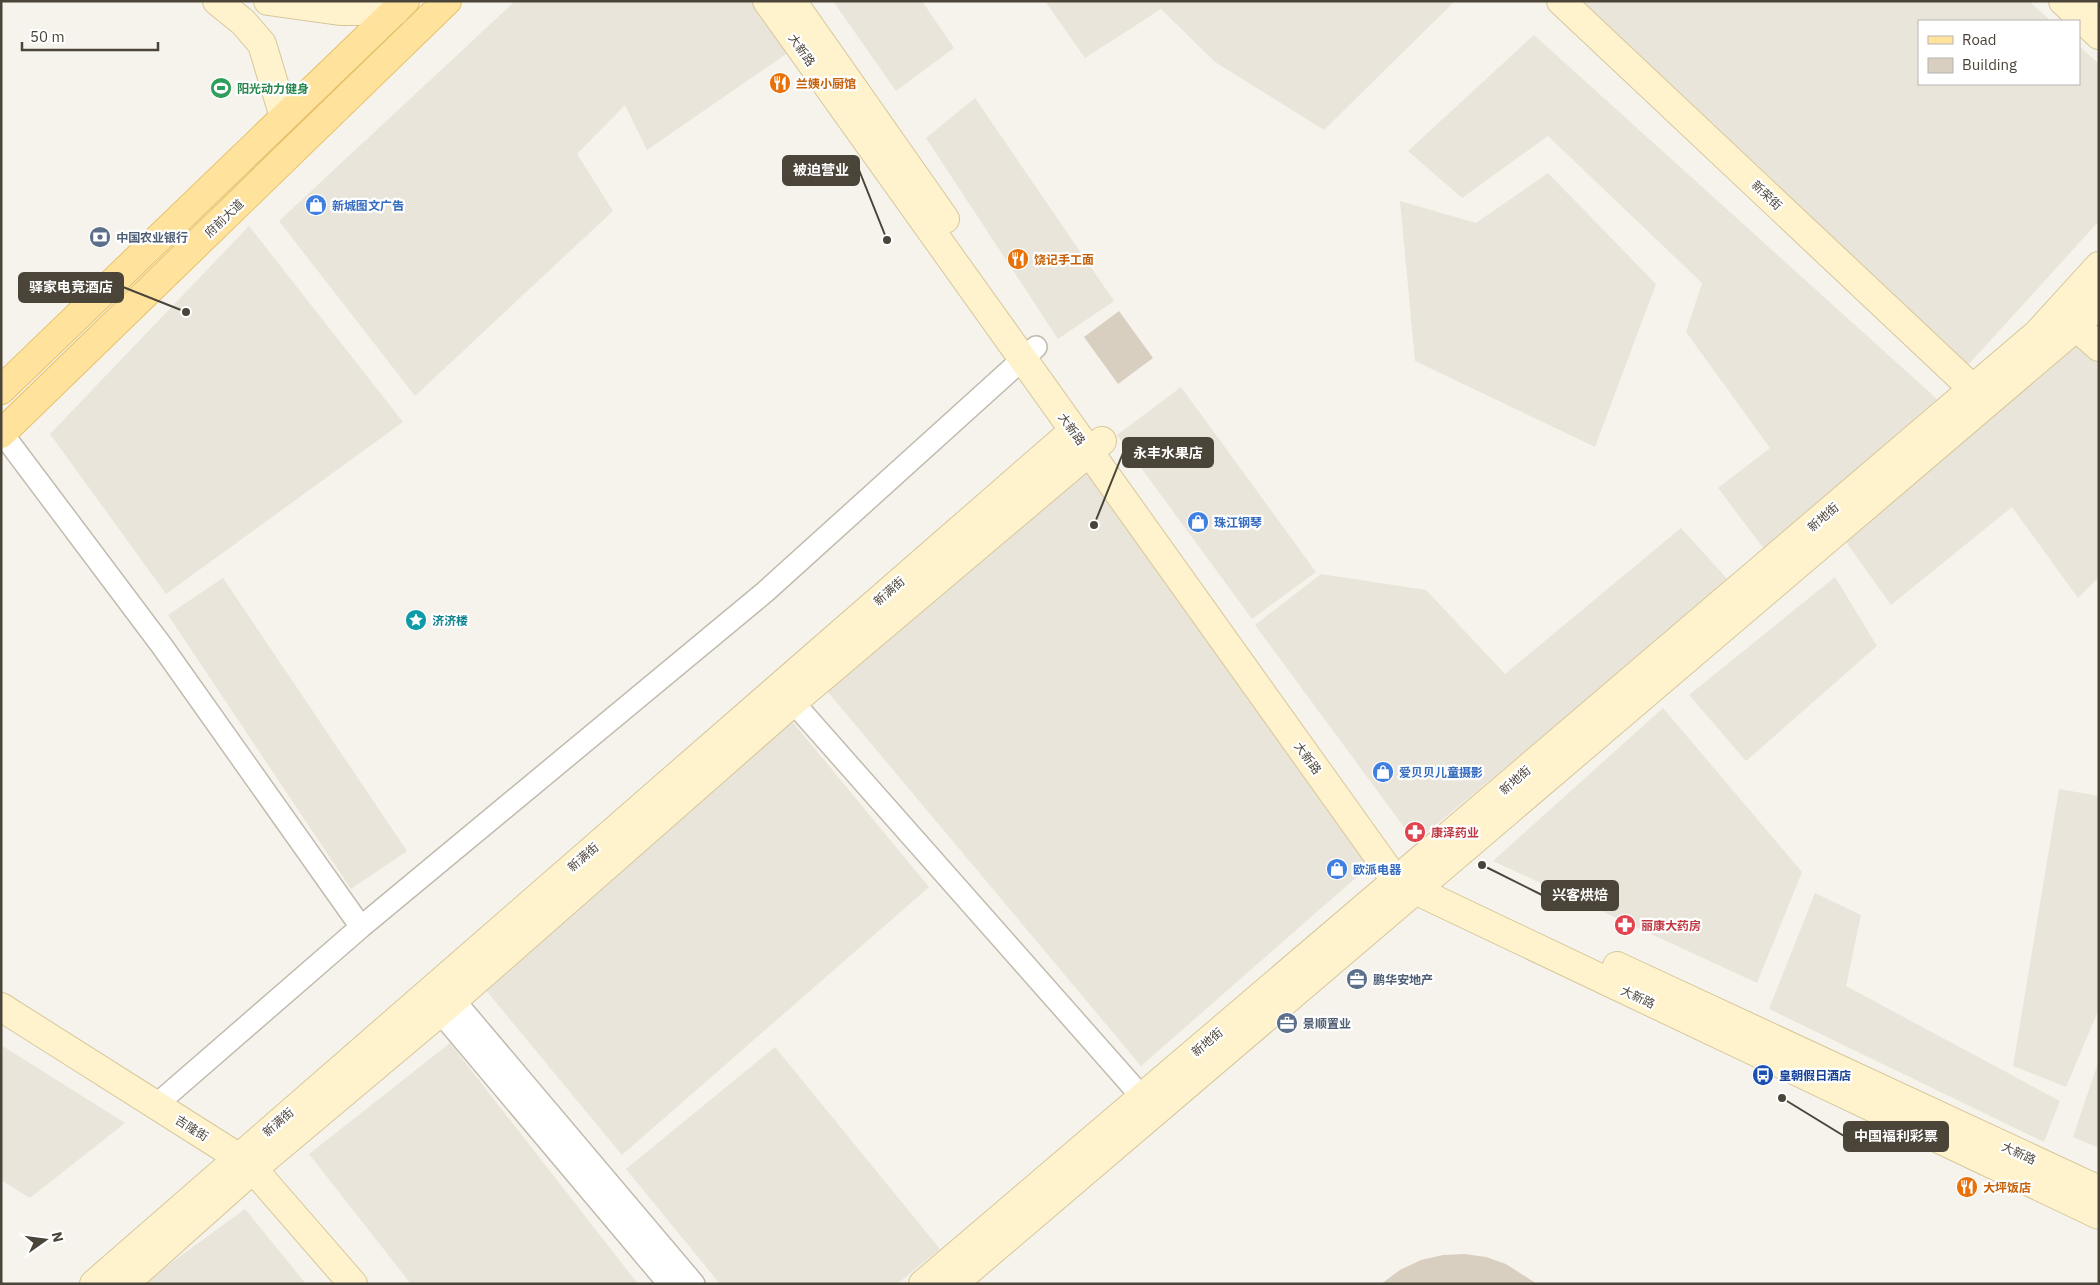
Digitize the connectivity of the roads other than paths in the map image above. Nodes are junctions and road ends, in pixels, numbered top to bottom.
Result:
1 (268, 1) edge
2 (448, 1) edge
3 (767, 1) edge
4 (792, 1) edge
5 (1561, 1) edge
6 (2063, 1) edge
7 (2093, 1) edge
8 (224, 6) edge
9 (400, 6) edge
10 (2099, 7) edge
11 (2099, 36) edge
12 (284, 117) junction
13 (2099, 266) edge
14 (2078, 301) edge
15 (2099, 313) edge
16 (1036, 347) junction
17 (2099, 347) edge
18 (1973, 389) junction
19 (1, 390) edge
20 (1073, 431) junction
21 (2, 433) edge
22 (1103, 441) junction
23 (793, 702) junction
24 (1403, 875) junction
25 (361, 927) junction
26 (446, 1006) junction
27 (1, 1008) edge
28 (1, 1026) edge
29 (1142, 1097) junction
30 (156, 1105) junction
31 (240, 1168) junction
32 (2099, 1190) edge
33 (2099, 1215) edge
34 (94, 1284) edge
35 (124, 1284) edge
36 (330, 1284) edge
37 (353, 1284) edge
38 (669, 1284) edge
39 (694, 1284) edge
40 (923, 1284) edge
41 (953, 1284) edge

1 - 9 street
2 - 21 main road, 府前大道
3 - 20 street, 大新路
4 - 16 street, 大新路
5 - 18 street, 新荣街
6 - 11 street
7 - 10 street
8 - 12 street
9 - 12 main road
12 - 19 main road
13 - 14 street, 新地街
14 - 15 street
14 - 17 street
14 - 18 street, 新地街
14 - 41 street, 新地街
16 - 22 street, 大新路
16 - 25 street
18 - 24 street, 新地街
20 - 24 street, 大新路
20 - 31 street, 新满街
21 - 25 street
22 - 23 street, 新满街
22 - 24 street, 大新路
23 - 26 street, 新满街
23 - 29 street
24 - 29 street, 新地街
24 - 32 street, 大新路
24 - 33 street, 大新路
25 - 30 street
26 - 31 street, 新满街
26 - 38 street
26 - 39 street
27 - 30 street, 吉隆街
28 - 31 street, 吉隆街
29 - 40 street, 新地街
30 - 31 street, 吉隆街
31 - 34 street, 新满街
31 - 35 street, 新满街
31 - 36 street, 吉隆街
31 - 37 street, 吉隆街

